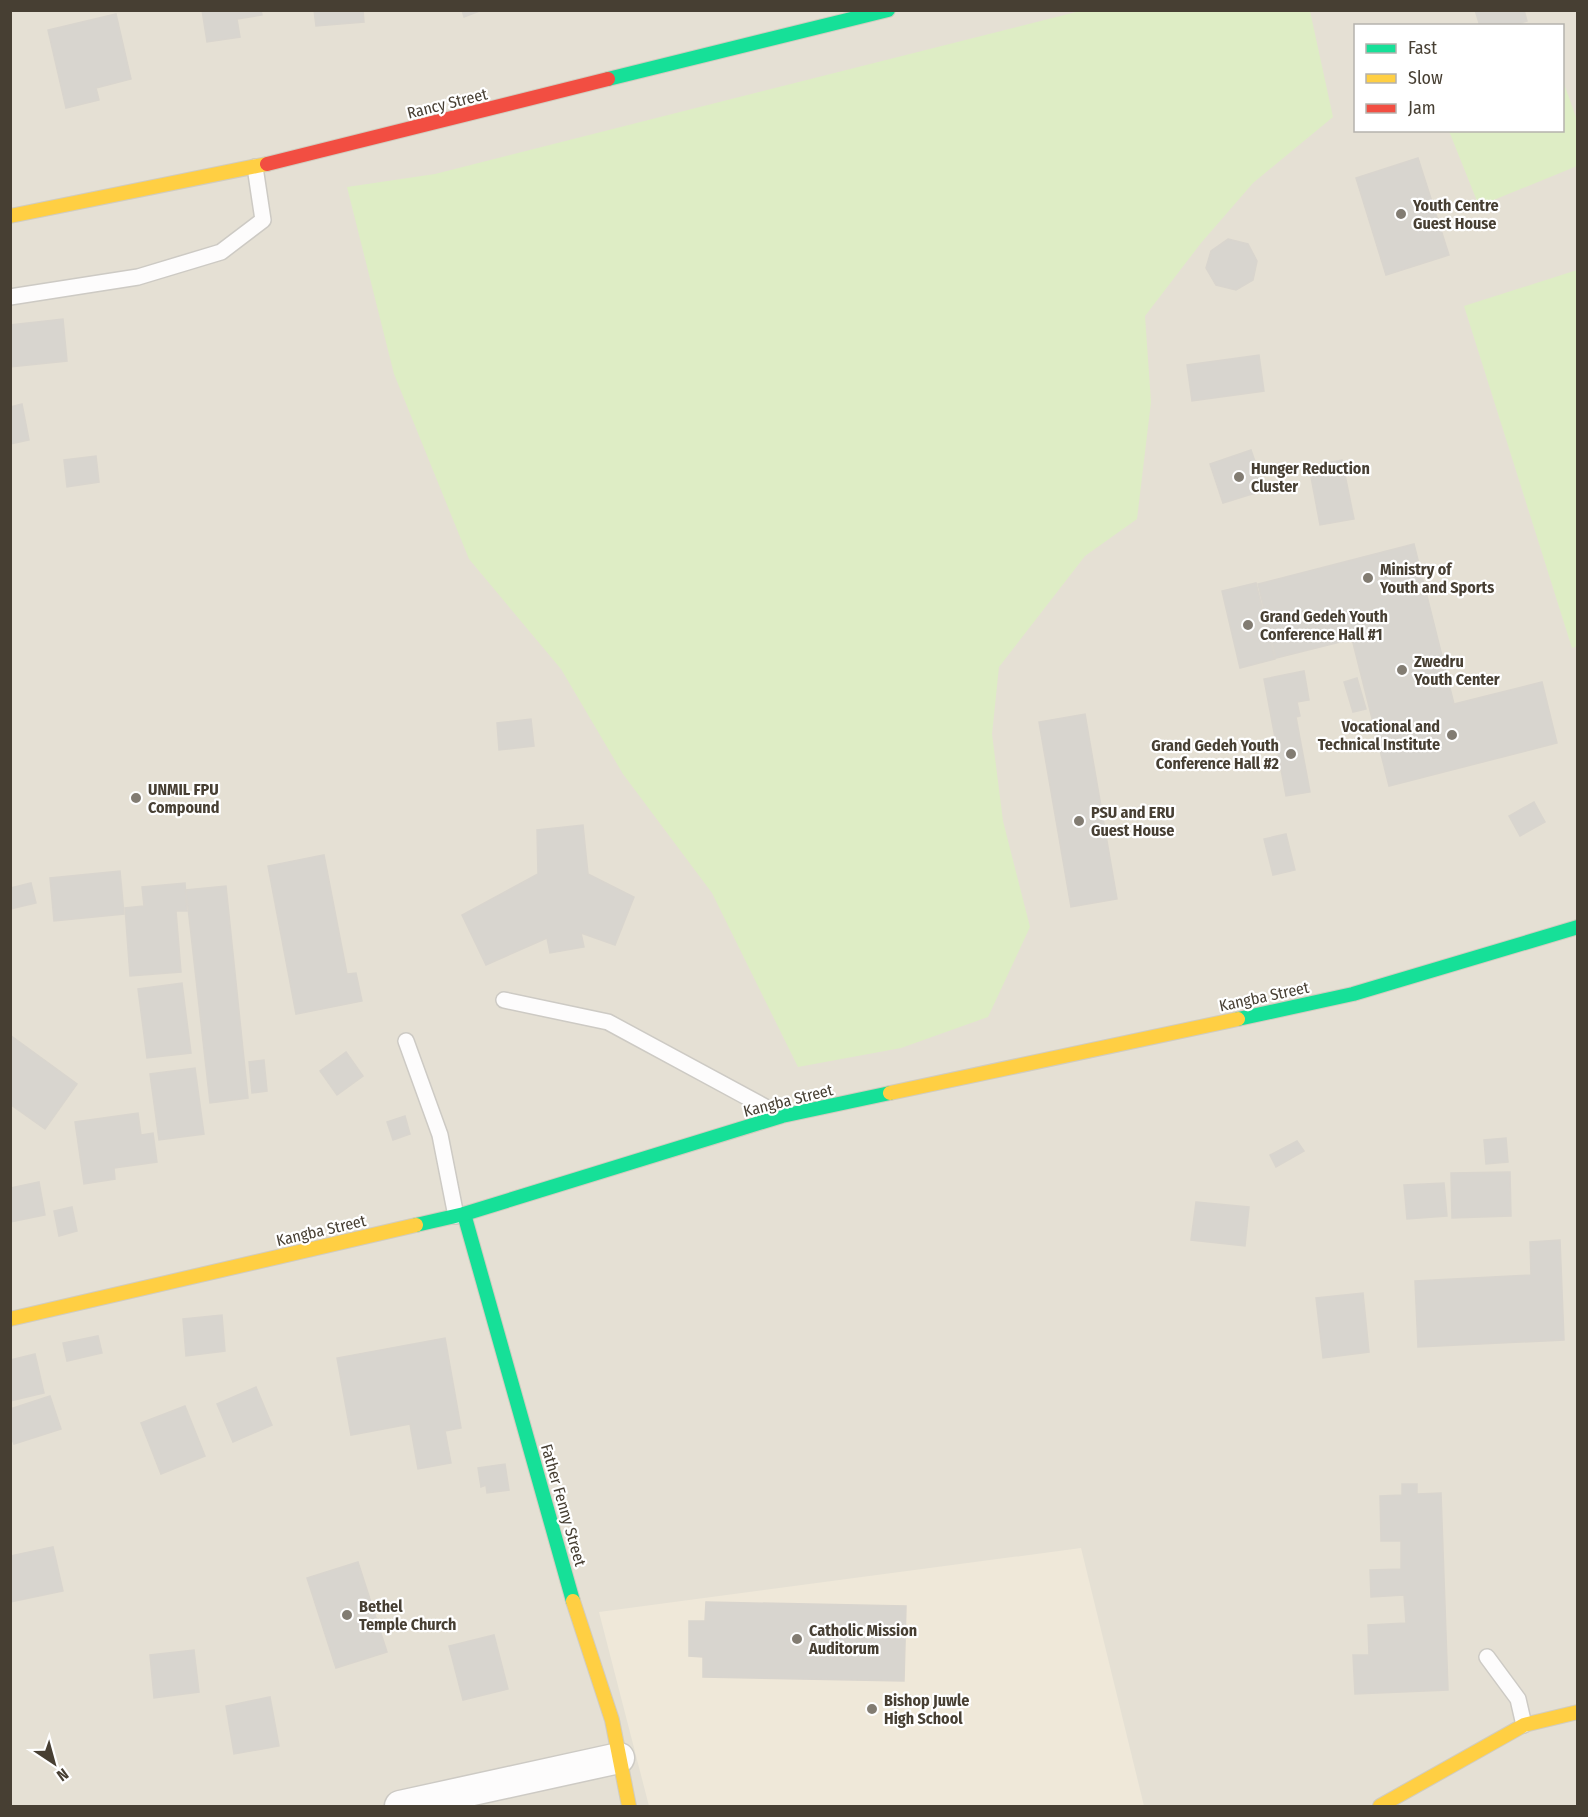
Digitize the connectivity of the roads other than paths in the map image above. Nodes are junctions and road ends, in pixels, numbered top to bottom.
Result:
1 (888, 10) edge
2 (255, 167) junction
3 (10, 216) edge
4 (10, 297) edge
5 (1578, 927) edge
6 (504, 1000) dead end
7 (406, 1041) dead end
8 (782, 1116) junction
9 (460, 1215) junction
10 (10, 1319) edge
11 (1487, 1657) dead end
12 (1578, 1712) edge
13 (1524, 1725) junction
14 (619, 1758) junction
15 (400, 1806) edge
16 (629, 1806) edge
17 (1380, 1806) edge

1 - 2 street, Rancy Street
2 - 3 street, Rancy Street
2 - 4 lane
5 - 8 street, Kangba Street
6 - 8 lane
7 - 9 lane
8 - 9 street, Kangba Street
9 - 10 street, Kangba Street
9 - 14 street, Father Fenny Street
11 - 13 lane
12 - 13 street
13 - 17 street
14 - 15 street
14 - 16 street, Father Fenny Street

